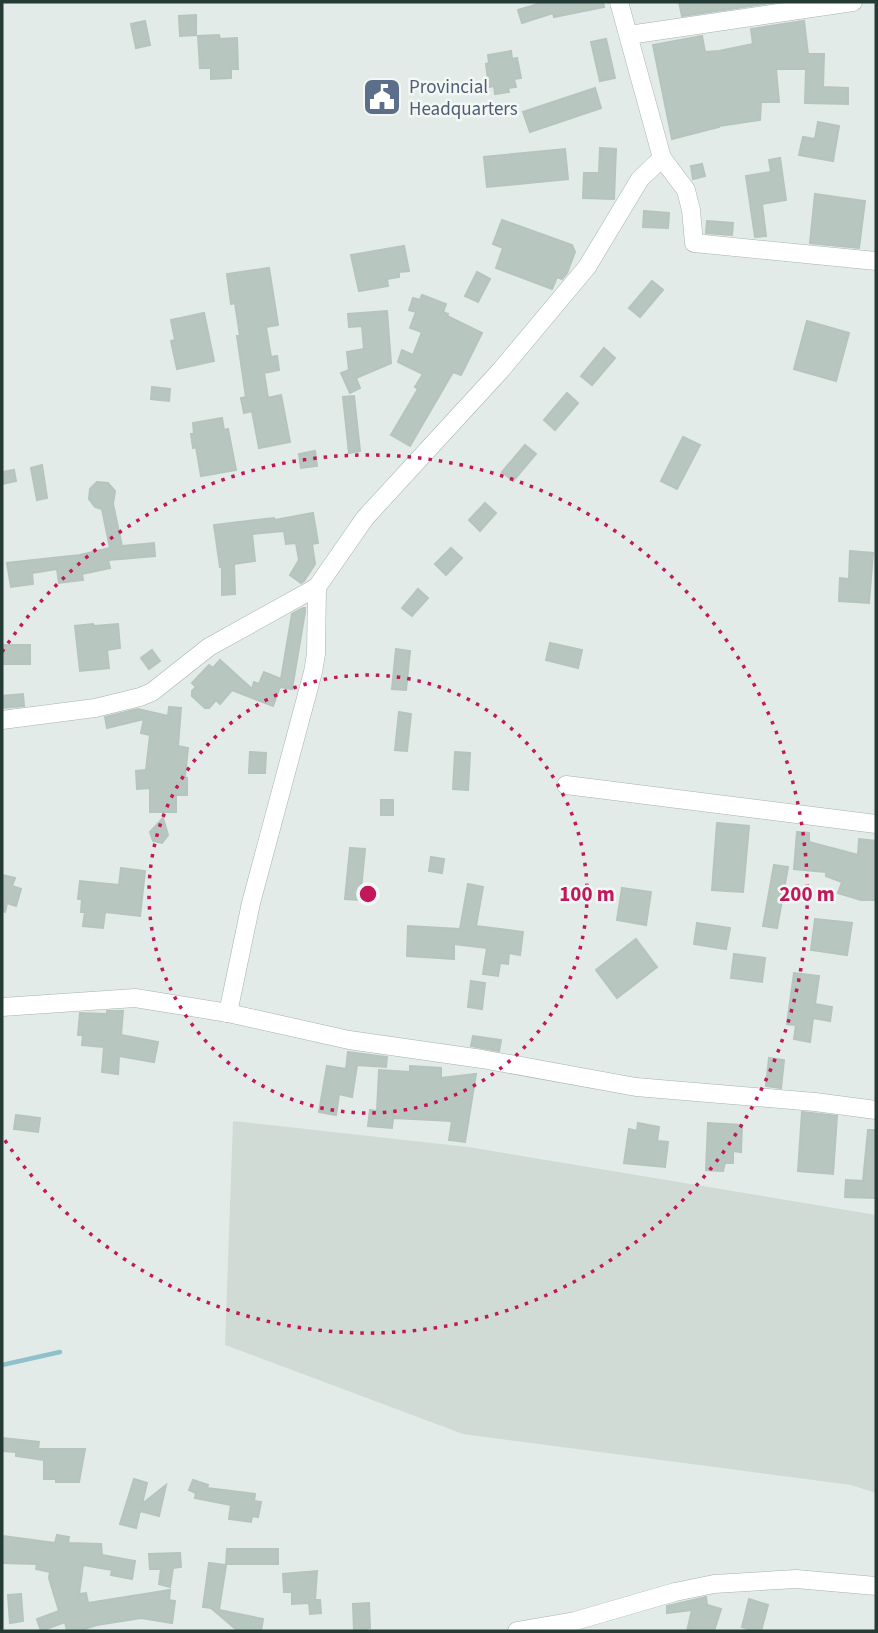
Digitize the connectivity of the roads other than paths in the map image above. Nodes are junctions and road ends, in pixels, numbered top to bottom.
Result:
1 (619, 2) edge
2 (853, 2) edge
3 (628, 35) junction
4 (662, 158) junction
5 (876, 261) edge
6 (317, 586) junction
7 (2, 720) edge
8 (566, 785) dead end
9 (876, 824) edge
10 (2, 1007) edge
11 (228, 1013) junction
12 (876, 1110) edge
13 (876, 1586) edge
14 (576, 1626) edge
15 (517, 1631) edge

1 - 3 street
2 - 3 street
3 - 4 street
4 - 5 street
4 - 6 street
6 - 7 street
6 - 11 street
8 - 9 street
10 - 11 street
11 - 12 street
13 - 14 street
14 - 15 street

